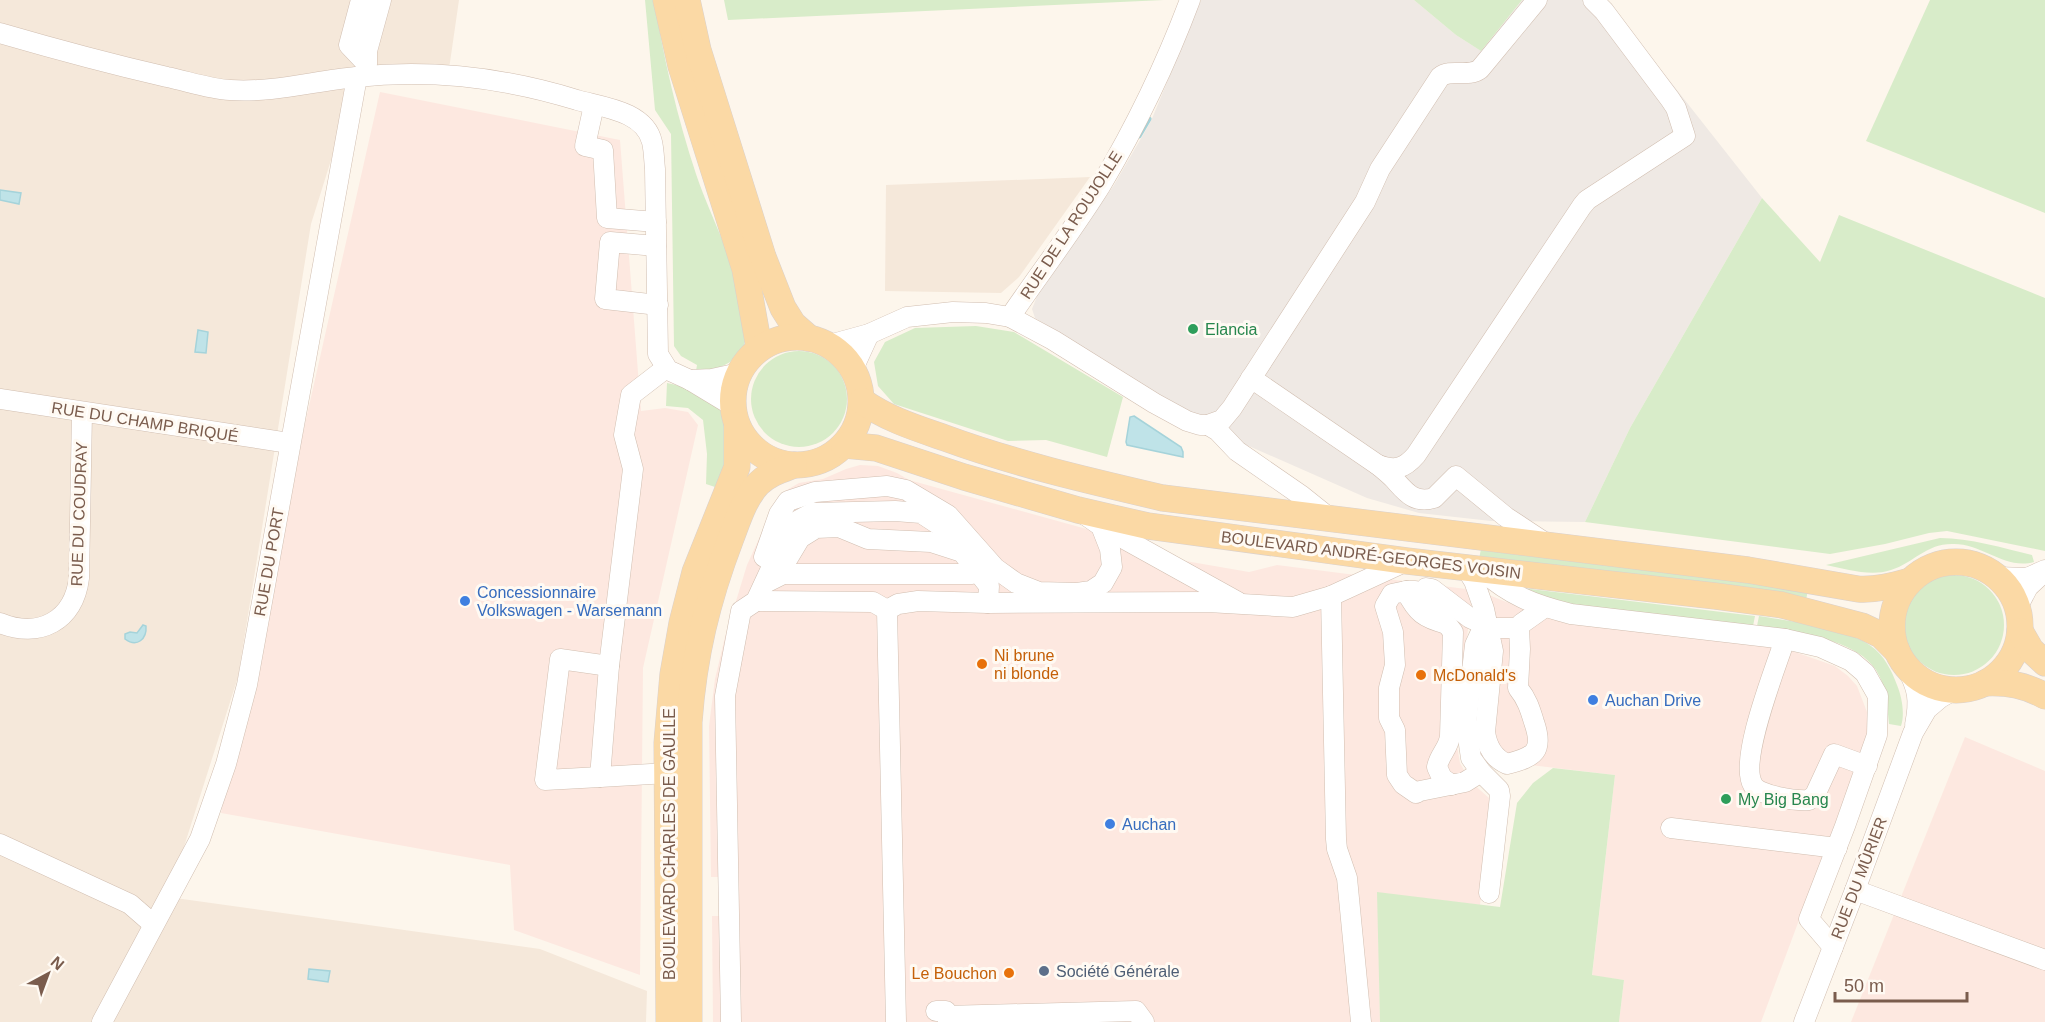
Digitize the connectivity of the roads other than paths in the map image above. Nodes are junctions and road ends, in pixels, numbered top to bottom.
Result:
1 (361, 0) edge
2 (381, 0) edge
3 (666, 0) edge
4 (687, 0) edge
5 (1190, 0) edge
6 (1537, 0) edge
7 (1593, 0) edge
8 (0, 33) edge
9 (357, 77) junction
10 (594, 105) junction
11 (656, 222) junction
12 (656, 246) junction
13 (658, 305) junction
14 (1010, 317) junction
15 (869, 334) junction
16 (819, 341) junction
17 (759, 347) junction
18 (666, 368) junction
19 (853, 369) junction
20 (739, 373) junction
21 (1251, 378) junction
22 (690, 380) junction
23 (0, 399) edge
24 (862, 401) junction
25 (1232, 408) junction
26 (82, 412) junction
27 (735, 416) junction
28 (1208, 425) junction
29 (289, 443) junction
30 (844, 445) junction
31 (1252, 460) junction
32 (795, 465) junction
33 (1378, 465) junction
34 (1078, 510) junction
35 (1332, 520) junction
36 (1101, 526) junction
37 (1552, 547) junction
38 (962, 552) junction
39 (1407, 561) junction
40 (1473, 569) junction
41 (986, 570) junction
42 (2045, 571) edge
43 (768, 575) junction
44 (1997, 577) junction
45 (1910, 581) junction
46 (1413, 592) junction
47 (1331, 596) junction
48 (756, 601) junction
49 (988, 603) junction
50 (1243, 605) junction
51 (1545, 607) junction
52 (887, 610) junction
53 (2018, 619) junction
54 (0, 622) edge
55 (1487, 626) junction
56 (1519, 628) junction
57 (1785, 639) junction
58 (1901, 658) junction
59 (2045, 663) edge
60 (609, 666) junction
61 (1985, 683) junction
62 (1954, 690) junction
63 (2045, 696) edge
64 (1913, 733) junction
65 (1868, 766) junction
66 (1481, 772) junction
67 (668, 773) junction
68 (600, 777) junction
69 (1452, 785) junction
70 (1845, 826) junction
71 (1671, 828) dead end
72 (1875, 837) junction
73 (0, 844) edge
74 (1837, 848) junction
75 (1856, 890) junction
76 (1490, 893) dead end
77 (153, 924) junction
78 (1833, 947) junction
79 (2045, 960) edge
80 (936, 1011) dead end
81 (102, 1022) edge
82 (669, 1022) edge
83 (689, 1022) edge
84 (731, 1022) edge
85 (896, 1022) edge
86 (1144, 1022) edge
87 (1361, 1022) edge
88 (1804, 1022) edge

1 - 2 street
3 - 17 main road
4 - 16 main road
5 - 14 street, RUE DE LA ROUJOLLE
6 - 21 street
7 - 33 street
8 - 9 street
9 - 10 street
9 - 29 street, RUE DU PORT
10 - 11 street
10 - 11 street
11 - 12 street
12 - 13 street
12 - 13 street
13 - 18 street
14 - 15 street
14 - 28 street
15 - 16 street
15 - 19 street
16 - 17 main road
16 - 19 main road
17 - 20 main road
18 - 22 street
18 - 60 street
19 - 24 main road
20 - 22 street
20 - 27 main road
21 - 25 street
21 - 33 street
22 - 27 street
23 - 26 street, RUE DU CHAMP BRIQUÉ
24 - 30 main road
24 - 35 main road, BOULEVARD ANDRÉ-GEORGES VOISIN
25 - 28 street
25 - 31 street
26 - 29 street, RUE DU CHAMP BRIQUÉ
26 - 54 street, RUE DU COUDRAY
27 - 32 main road
27 - 67 main road, BOULEVARD CHARLES DE GAULLE
28 - 31 street
29 - 77 street, RUE DU PORT
30 - 32 main road
30 - 34 main road, BOULEVARD ANDRÉ-GEORGES VOISIN
31 - 35 street
32 - 83 main road, BOULEVARD CHARLES DE GAULLE
33 - 37 street
34 - 36 street
34 - 39 main road, BOULEVARD ANDRÉ-GEORGES VOISIN
35 - 37 main road, BOULEVARD ANDRÉ-GEORGES VOISIN
36 - 41 street
36 - 50 street
37 - 45 main road, BOULEVARD ANDRÉ-GEORGES VOISIN
38 - 41 street
38 - 43 street
38 - 43 street
39 - 40 main road, BOULEVARD ANDRÉ-GEORGES VOISIN
39 - 47 street
40 - 51 street
40 - 55 street
40 - 58 main road, BOULEVARD ANDRÉ-GEORGES VOISIN
41 - 43 street
41 - 48 street
41 - 49 street
42 - 44 street
42 - 53 street
43 - 48 street
44 - 45 main road
44 - 53 main road
45 - 58 main road
46 - 55 street
46 - 69 street
46 - 69 street
47 - 50 street
47 - 87 street
48 - 52 street
48 - 84 street
49 - 50 street
49 - 52 street
51 - 56 street
51 - 57 street
52 - 85 street
53 - 59 main road
53 - 61 main road
55 - 56 street
55 - 56 street
55 - 66 street
57 - 65 street
57 - 65 street
58 - 62 main road
58 - 64 street, RUE DU MÛRIER
60 - 68 street
60 - 68 street
61 - 62 main road
61 - 63 main road
62 - 64 street, RUE DU MÛRIER
64 - 72 street, RUE DU MÛRIER
65 - 70 street
66 - 69 street
66 - 76 street
67 - 68 street
67 - 82 main road, BOULEVARD CHARLES DE GAULLE
70 - 72 street
70 - 74 street
71 - 74 street
72 - 75 street, RUE DU MÛRIER
73 - 77 street
74 - 78 street
75 - 78 street, RUE DU MÛRIER
75 - 79 street
77 - 81 street, RUE DU PORT
78 - 88 street, RUE DU MÛRIER
80 - 86 street

